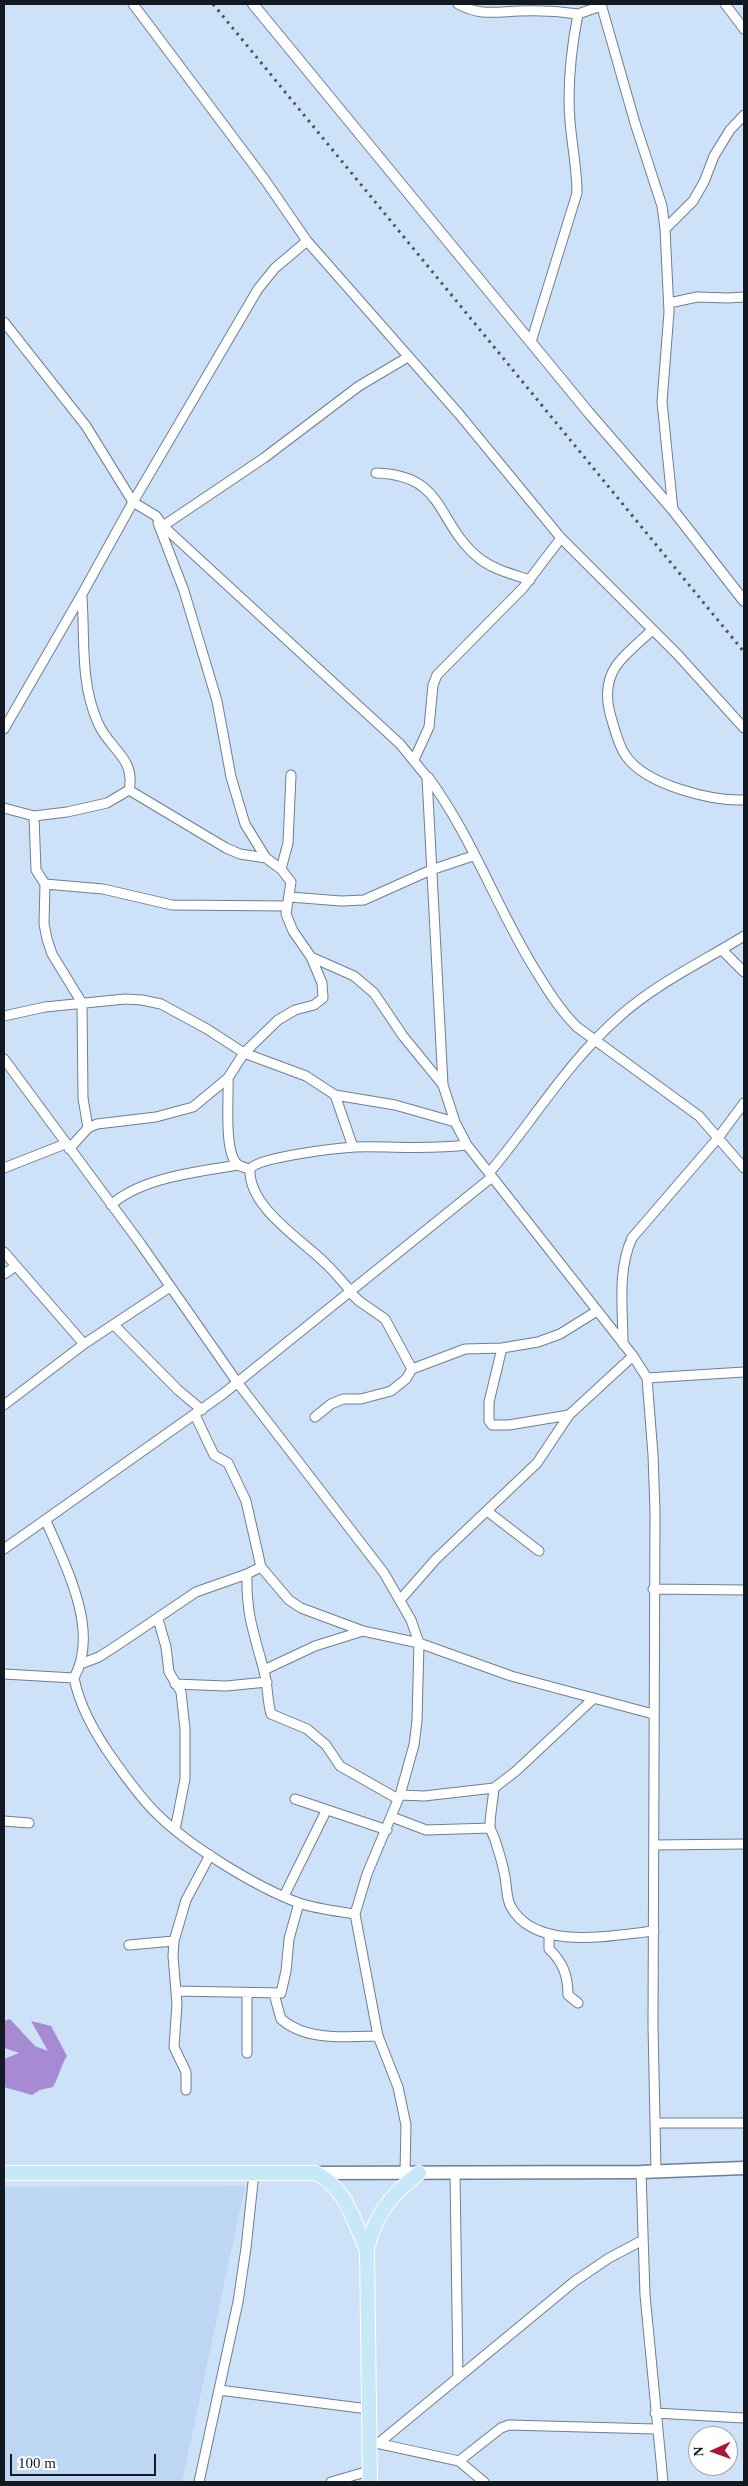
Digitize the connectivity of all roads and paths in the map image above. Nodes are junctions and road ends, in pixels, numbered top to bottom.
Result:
1 (132, 4) edge
2 (458, 4) edge
3 (725, 4) edge
4 (256, 5) edge
5 (601, 5) edge
6 (578, 14) junction
7 (744, 30) edge
8 (744, 115) edge
9 (666, 229) junction
10 (307, 241) junction
11 (744, 297) edge
12 (669, 303) junction
13 (5, 324) edge
14 (531, 342) junction
15 (408, 357) junction
16 (376, 473) dead end
17 (132, 502) junction
18 (673, 510) junction
19 (156, 516) junction
20 (163, 526) junction
21 (561, 538) junction
22 (530, 580) junction
23 (82, 596) junction
24 (744, 601) edge
25 (651, 631) junction
26 (5, 723) edge
27 (744, 728) edge
28 (414, 760) junction
29 (292, 775) dead end
30 (427, 776) junction
31 (129, 790) junction
32 (744, 800) edge
33 (4, 808) edge
34 (34, 816) junction
35 (474, 856) junction
36 (266, 858) junction
37 (281, 869) junction
38 (431, 870) junction
39 (45, 884) junction
40 (288, 901) junction
41 (744, 936) edge
42 (722, 950) junction
43 (311, 957) junction
44 (744, 972) edge
45 (82, 1003) junction
46 (4, 1016) edge
47 (596, 1040) junction
48 (244, 1053) junction
49 (4, 1059) edge
50 (228, 1078) junction
51 (443, 1085) junction
52 (335, 1095) junction
53 (744, 1104) edge
54 (455, 1122) junction
55 (88, 1128) junction
56 (718, 1138) junction
57 (466, 1145) junction
58 (67, 1146) junction
59 (354, 1147) junction
60 (238, 1165) junction
61 (4, 1168) edge
62 (744, 1168) edge
63 (250, 1169) junction
64 (491, 1175) junction
65 (111, 1205) junction
66 (4, 1252) edge
67 (16, 1266) junction
68 (4, 1274) edge
69 (170, 1287) junction
70 (351, 1291) junction
71 (596, 1311) junction
72 (114, 1325) junction
73 (84, 1344) junction
74 (623, 1344) junction
75 (502, 1348) junction
76 (633, 1356) junction
77 (412, 1369) junction
78 (744, 1372) edge
79 (647, 1378) junction
80 (237, 1382) junction
81 (4, 1405) edge
82 (199, 1412) junction
83 (569, 1415) junction
84 (315, 1417) dead end
85 (487, 1511) junction
86 (46, 1521) junction
87 (4, 1550) edge
88 (539, 1551) dead end
89 (261, 1567) junction
90 (247, 1574) junction
91 (653, 1588) junction
92 (744, 1590) edge
93 (400, 1600) junction
94 (158, 1619) junction
95 (363, 1631) junction
96 (419, 1643) junction
97 (82, 1663) junction
98 (264, 1670) junction
99 (4, 1674) edge
100 (74, 1678) junction
101 (267, 1682) junction
102 (175, 1684) junction
103 (594, 1698) junction
104 (654, 1714) junction
105 (494, 1788) junction
106 (399, 1797) junction
107 (295, 1799) dead end
108 (326, 1810) junction
109 (392, 1817) junction
110 (4, 1821) edge
111 (29, 1823) dead end
112 (490, 1828) junction
113 (175, 1830) junction
114 (386, 1830) junction
115 (744, 1844) edge
116 (654, 1845) junction
117 (210, 1855) junction
118 (284, 1896) junction
119 (299, 1903) junction
120 (355, 1914) junction
121 (654, 1931) junction
122 (549, 1934) junction
123 (174, 1941) junction
124 (129, 1945) dead end
125 (176, 1992) junction
126 (248, 1993) junction
127 (274, 1994) junction
128 (578, 2003) dead end
129 (378, 2036) junction
130 (247, 2053) dead end
131 (186, 2090) dead end
132 (655, 2123) junction
133 (744, 2123) edge
134 (744, 2168) edge
135 (656, 2171) junction
136 (642, 2172) junction
137 (4, 2173) edge
138 (254, 2173) junction
139 (316, 2173) junction
140 (412, 2173) junction
141 (455, 2173) junction
142 (642, 2240) junction
143 (367, 2250) junction
144 (458, 2378) junction
145 (219, 2390) junction
146 (368, 2409) junction
147 (655, 2413) junction
148 (744, 2418) edge
149 (656, 2429) junction
150 (374, 2443) junction
151 (458, 2461) junction
152 (369, 2477) edge
153 (199, 2482) edge
154 (331, 2482) edge
155 (484, 2482) edge
156 (663, 2482) edge

1 - 10 street
2 - 6 street
3 - 7 street
4 - 14 street
5 - 6 street
5 - 9 street
6 - 14 street
8 - 9 street
9 - 12 street
10 - 15 street
10 - 17 street
11 - 12 street
12 - 18 street
13 - 17 street
14 - 18 street
15 - 20 street
15 - 21 street
16 - 22 street
17 - 19 street
17 - 23 street
18 - 24 street
19 - 20 street
19 - 36 street
20 - 28 street
21 - 22 street
21 - 25 street
22 - 28 street
23 - 26 street
23 - 31 street
25 - 27 street
25 - 32 street
28 - 30 street
29 - 37 street
30 - 35 street
30 - 38 street
31 - 34 street
31 - 36 street
33 - 34 street
34 - 39 street
35 - 38 street
35 - 47 street
36 - 37 street
37 - 40 street
38 - 40 street
38 - 51 street
39 - 40 street
39 - 45 street
40 - 43 street
41 - 42 street
42 - 44 street
42 - 47 street
43 - 48 street
43 - 51 street
45 - 46 street
45 - 48 street
45 - 55 street
47 - 56 street
47 - 64 street
48 - 50 street
48 - 52 street
49 - 58 street
50 - 55 street
50 - 60 street
51 - 54 street
52 - 54 street
52 - 59 street
53 - 56 street
54 - 57 street
55 - 58 street
56 - 62 street
56 - 74 street
57 - 59 street
57 - 64 street
58 - 61 street
58 - 65 street
59 - 63 street
60 - 63 street
60 - 65 street
63 - 70 street
64 - 70 street
64 - 71 street
65 - 69 street
66 - 67 street
67 - 68 street
67 - 73 street
69 - 72 street
69 - 80 street
70 - 77 street
70 - 80 street
71 - 74 street
71 - 75 street
72 - 73 street
72 - 82 street
73 - 81 street
74 - 76 street
75 - 77 street
75 - 83 street
76 - 79 street
76 - 83 street
77 - 84 street
78 - 79 street
79 - 91 street
80 - 82 street
80 - 93 street
82 - 86 street
82 - 89 street
83 - 85 street
85 - 88 street
85 - 93 street
86 - 87 street
86 - 97 street
89 - 90 street
89 - 95 street
90 - 94 street
90 - 98 street
91 - 92 street
91 - 104 street
93 - 96 street
94 - 97 street
94 - 102 street
95 - 96 street
95 - 98 street
96 - 103 street
96 - 106 street
97 - 100 street
98 - 101 street
99 - 100 street
100 - 113 street
101 - 102 street
101 - 106 street
102 - 113 street
103 - 104 street
103 - 105 street
104 - 116 street
105 - 106 street
105 - 112 street
106 - 109 street
107 - 108 street
108 - 114 street
108 - 118 street
109 - 112 street
109 - 114 street
110 - 111 street
112 - 122 street
113 - 117 street
114 - 120 street
115 - 116 street
116 - 121 street
117 - 118 street
117 - 123 street
118 - 119 street
119 - 120 street
119 - 127 street
120 - 129 street
121 - 122 street
121 - 132 street
122 - 128 street
123 - 124 street
123 - 125 street
125 - 126 street
125 - 131 street
126 - 127 street
126 - 130 street
127 - 129 street
129 - 140 street
132 - 133 street
132 - 135 street
134 - 135 main road
135 - 136 main road
136 - 141 main road
136 - 142 street
137 - 138 main road
138 - 139 main road
138 - 145 street
139 - 140 main road
139 - 143 main road
140 - 141 main road
140 - 143 main road
141 - 144 street
142 - 144 street
142 - 147 street
143 - 146 main road
144 - 150 street
145 - 146 street
145 - 153 street
146 - 150 main road
147 - 148 street
147 - 149 street
149 - 151 street
149 - 156 street
150 - 151 street
150 - 152 main road
151 - 155 street
152 - 154 street

